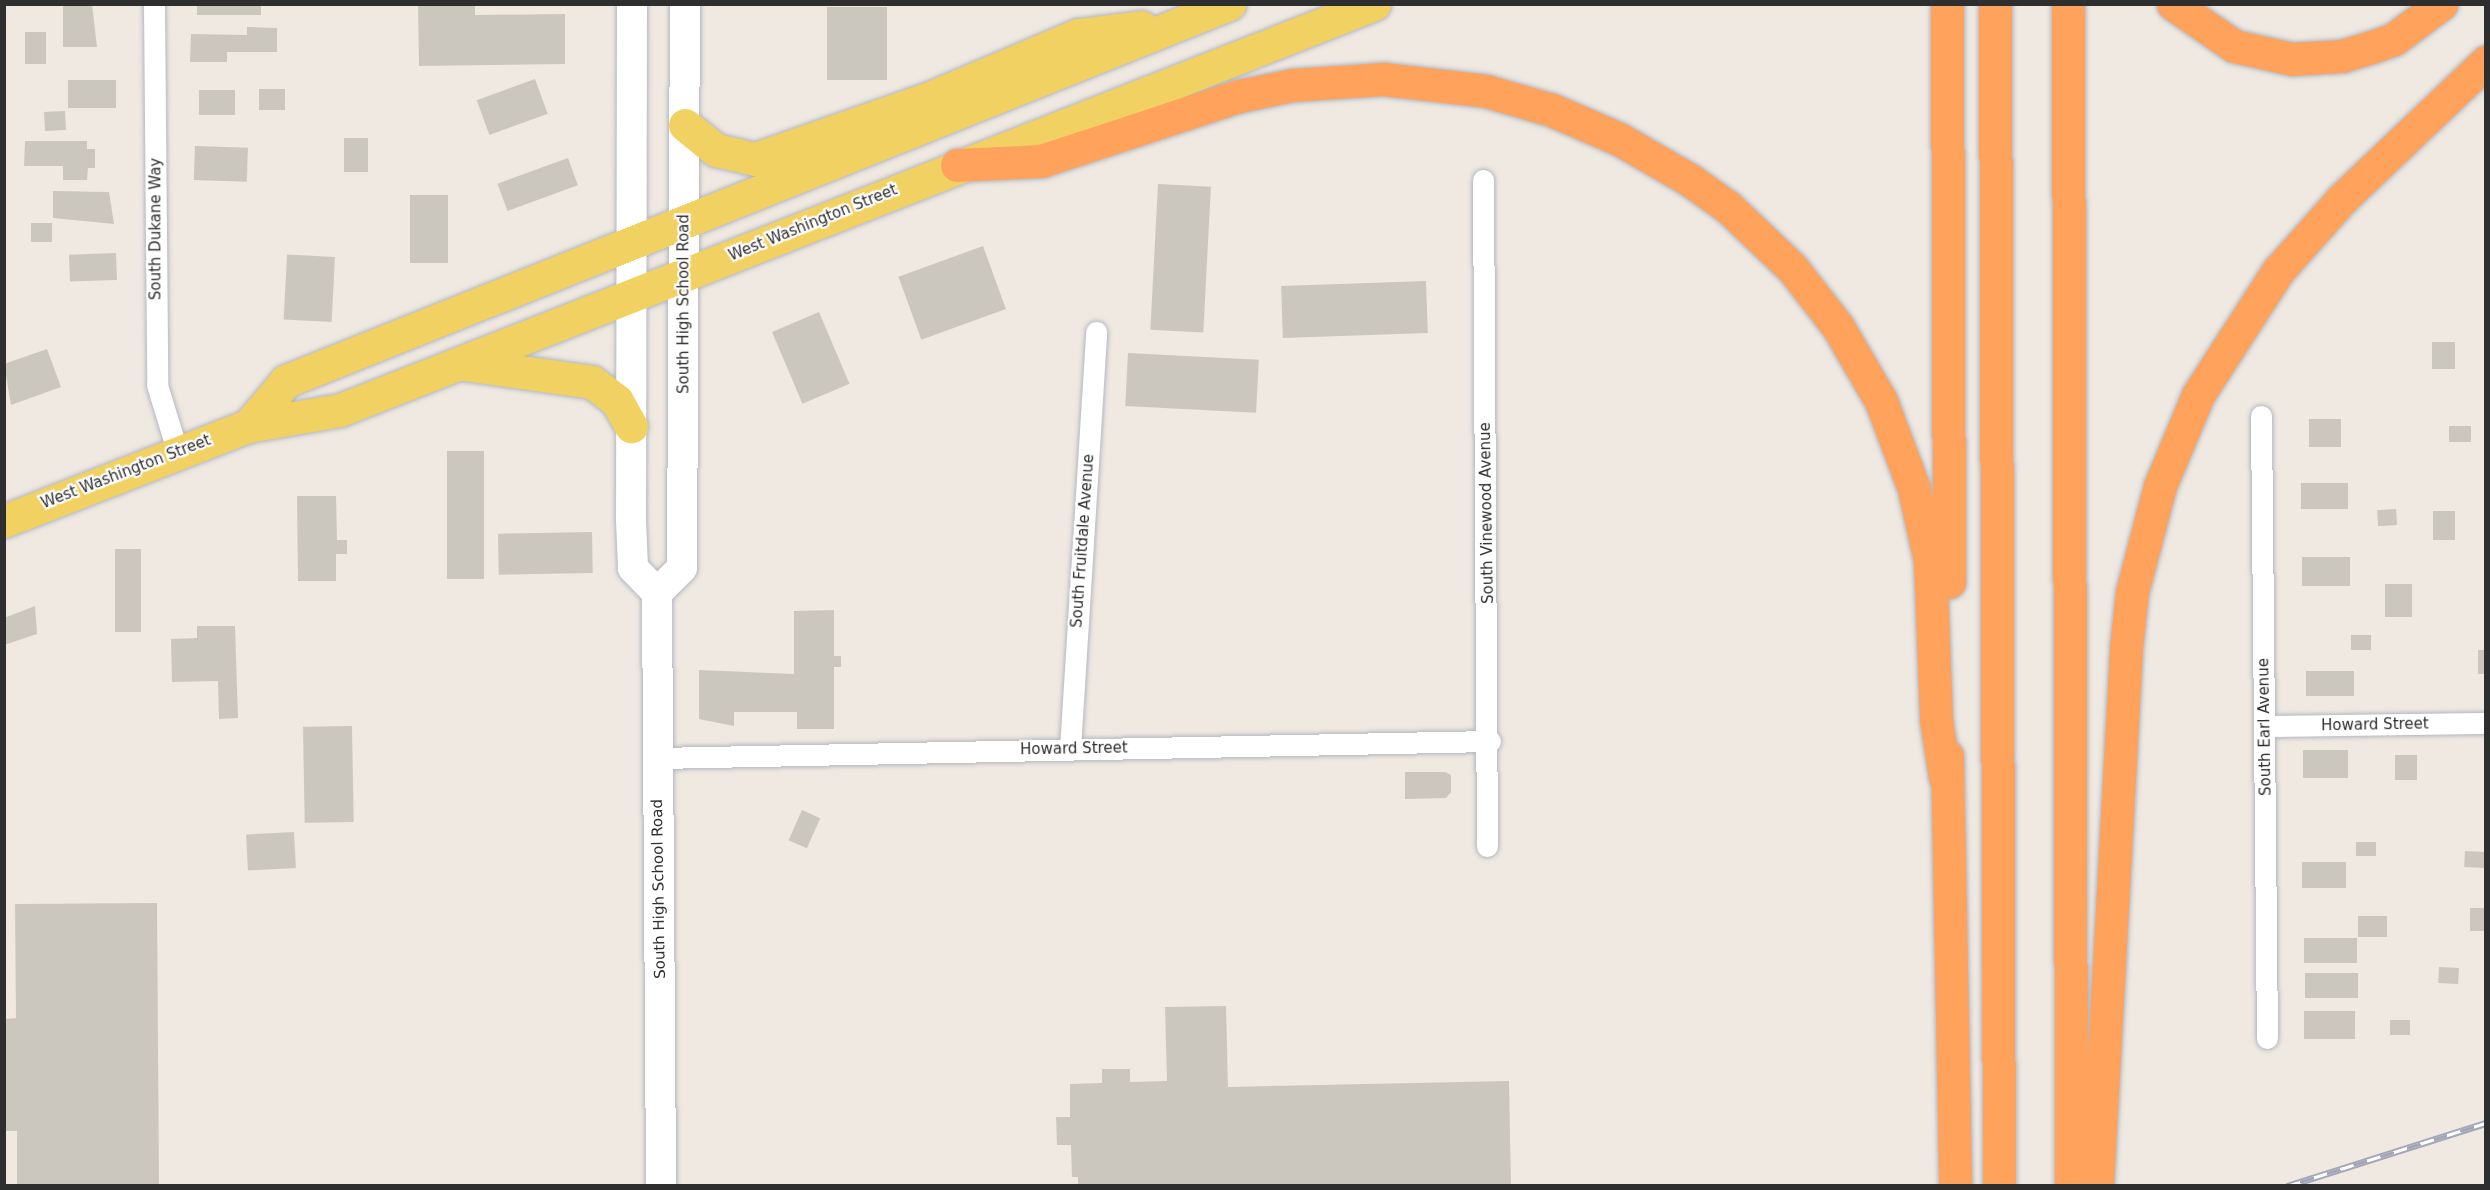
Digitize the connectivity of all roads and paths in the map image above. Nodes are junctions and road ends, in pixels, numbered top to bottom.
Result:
1 (154, 4) edge
2 (632, 4) edge
3 (685, 4) edge
4 (1230, 4) edge
5 (1374, 4) edge
6 (1947, 4) edge
7 (1995, 4) edge
8 (2068, 4) edge
9 (2173, 4) edge
10 (2441, 4) edge
11 (1191, 20) junction
12 (2486, 62) edge
13 (685, 124) junction
14 (957, 165) junction
15 (1483, 180) dead end
16 (684, 220) junction
17 (628, 243) junction
18 (683, 274) junction
19 (629, 296) junction
20 (1096, 332) dead end
21 (459, 363) junction
22 (2261, 416) dead end
23 (248, 426) junction
24 (631, 426) junction
25 (177, 450) junction
26 (4, 521) edge
27 (657, 593) junction
28 (2486, 723) edge
29 (2265, 726) junction
30 (1490, 741) junction
31 (1070, 749) junction
32 (658, 758) junction
33 (1946, 777) junction
34 (1487, 846) dead end
35 (2267, 1038) dead end
36 (2084, 1183) edge
37 (661, 1185) edge
38 (1955, 1185) edge
39 (1999, 1185) edge

1 - 25 street, South Dukane Way
2 - 17 street
3 - 13 street, South High School Road
4 - 11 main road
5 - 14 main road, West Washington Street
6 - 33 highway
7 - 39 highway
8 - 36 highway
9 - 10 highway
11 - 13 main road
11 - 16 main road
12 - 36 highway
13 - 16 street, South High School Road
14 - 18 main road, West Washington Street
14 - 33 highway
15 - 30 street, South Vinewood Avenue
16 - 17 main road
16 - 18 street, South High School Road
17 - 19 street
17 - 23 main road
18 - 19 main road, West Washington Street
18 - 27 street, South High School Road
19 - 21 main road, West Washington Street
19 - 24 street
20 - 31 street, South Fruitdale Avenue
21 - 23 main road, West Washington Street
21 - 24 main road
22 - 29 street, South Earl Avenue
23 - 25 main road, West Washington Street
24 - 27 street
25 - 26 main road, West Washington Street
27 - 32 street, South High School Road
28 - 29 street, Howard Street
29 - 35 street, South Earl Avenue
30 - 31 street, Howard Street
30 - 34 street, South Vinewood Avenue
31 - 32 street, Howard Street
32 - 37 street, South High School Road
33 - 38 highway

